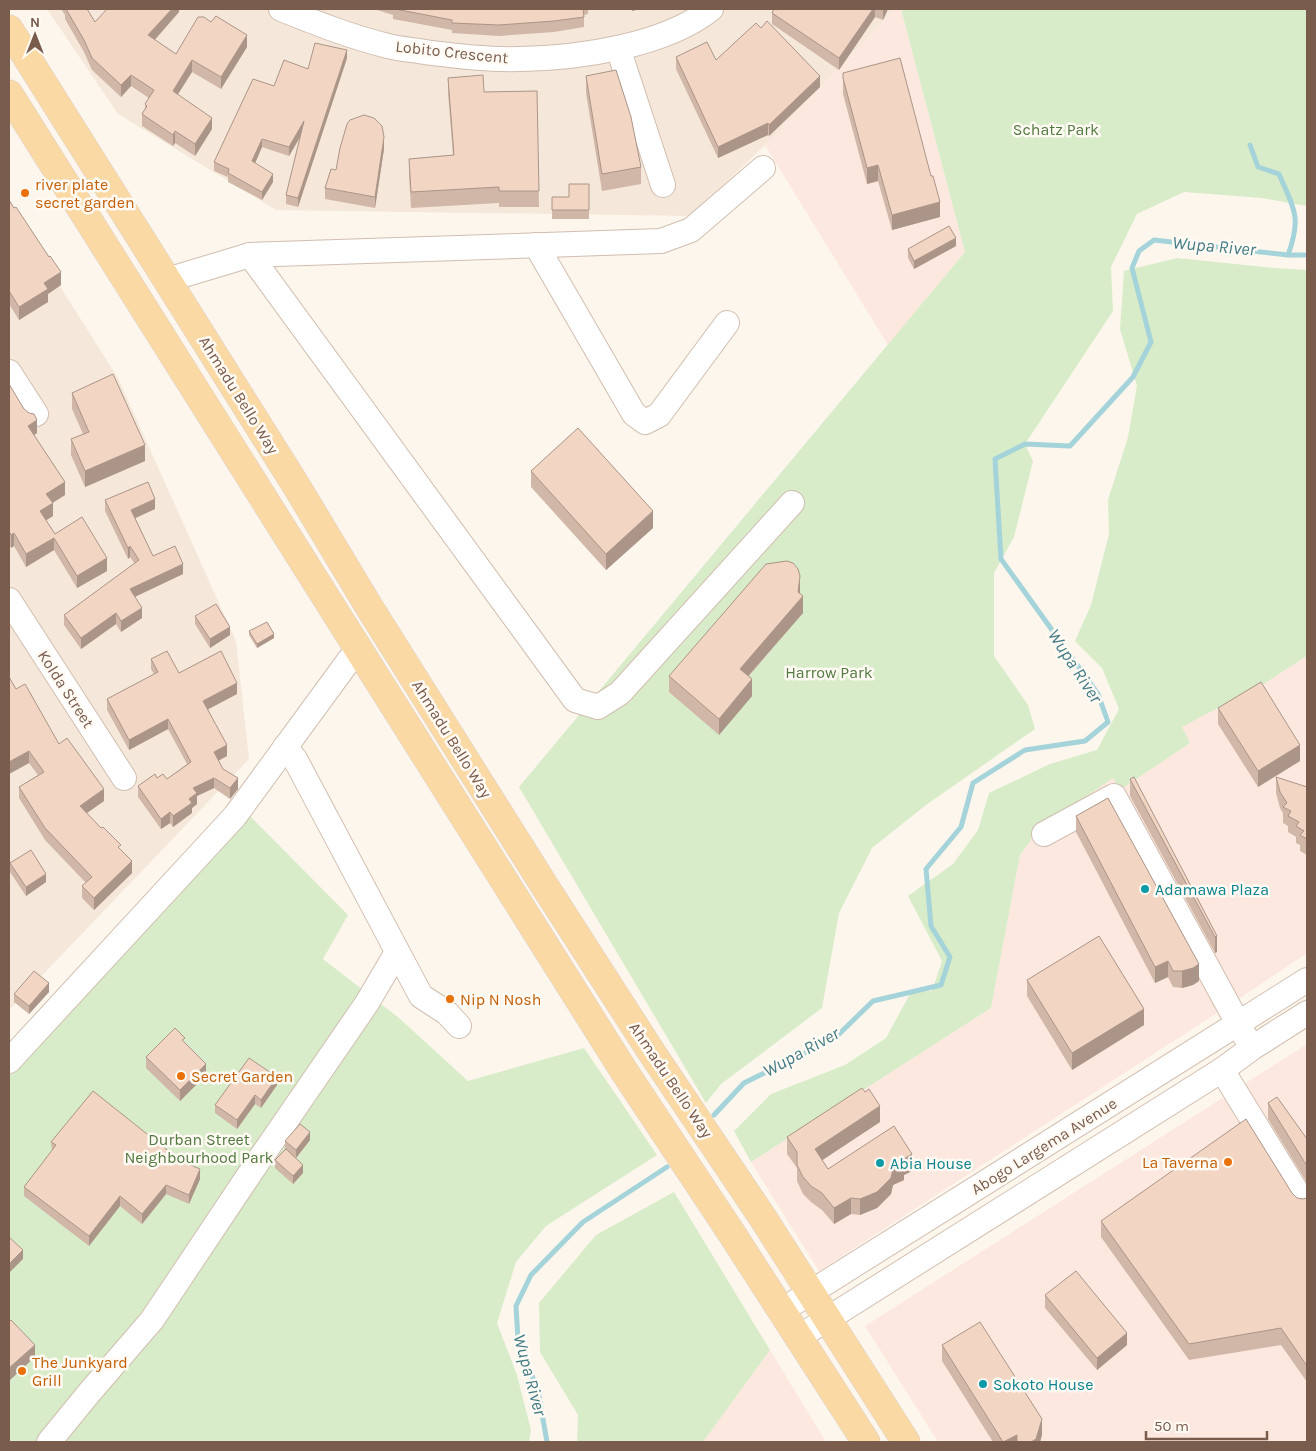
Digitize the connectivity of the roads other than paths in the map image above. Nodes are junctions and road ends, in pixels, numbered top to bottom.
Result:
1 (281, 9) edge
2 (711, 9) edge
3 (9, 29) edge
4 (618, 48) junction
5 (9, 94) edge
6 (763, 168) dead end
7 (663, 185) dead end
8 (536, 245) junction
9 (260, 255) junction
10 (167, 280) junction
11 (726, 323) dead end
12 (9, 372) edge
13 (36, 414) edge
14 (792, 503) dead end
15 (9, 600) edge
16 (358, 648) junction
17 (285, 747) junction
18 (124, 778) dead end
19 (1044, 834) dead end
20 (397, 952) junction
21 (1307, 980) edge
22 (1307, 1013) edge
23 (1238, 1024) junction
24 (459, 1026) dead end
25 (1252, 1048) junction
26 (9, 1061) edge
27 (1222, 1070) junction
28 (1303, 1202) edge
29 (810, 1293) junction
30 (781, 1311) junction
31 (827, 1319) junction
32 (798, 1337) junction
33 (49, 1442) edge
34 (866, 1442) edge
35 (906, 1442) edge

1 - 4 street, Lobito Crescent
2 - 4 street, Lobito Crescent
3 - 10 main road, Ahmadu Bello Way
4 - 7 street
5 - 16 main road, Ahmadu Bello Way
6 - 8 street
8 - 9 street
8 - 11 street
9 - 10 street
9 - 14 street
10 - 29 main road, Ahmadu Bello Way
12 - 13 street
15 - 18 street, Kolda Street
16 - 17 street
16 - 30 main road, Ahmadu Bello Way
17 - 20 street
17 - 26 street
19 - 23 street
20 - 24 street
20 - 33 street
21 - 23 street, Abogo Largema Avenue
22 - 25 street, Abogo Largema Avenue
23 - 25 street
23 - 29 street, Abogo Largema Avenue
25 - 27 street, Abogo Largema Avenue
27 - 28 street
27 - 31 street, Abogo Largema Avenue
29 - 30 street, Abogo Largema Avenue
29 - 31 main road, Ahmadu Bello Way
30 - 32 main road, Ahmadu Bello Way
31 - 32 street, Abogo Largema Avenue
31 - 35 main road, Ahmadu Bello Way
32 - 34 main road, Ahmadu Bello Way

